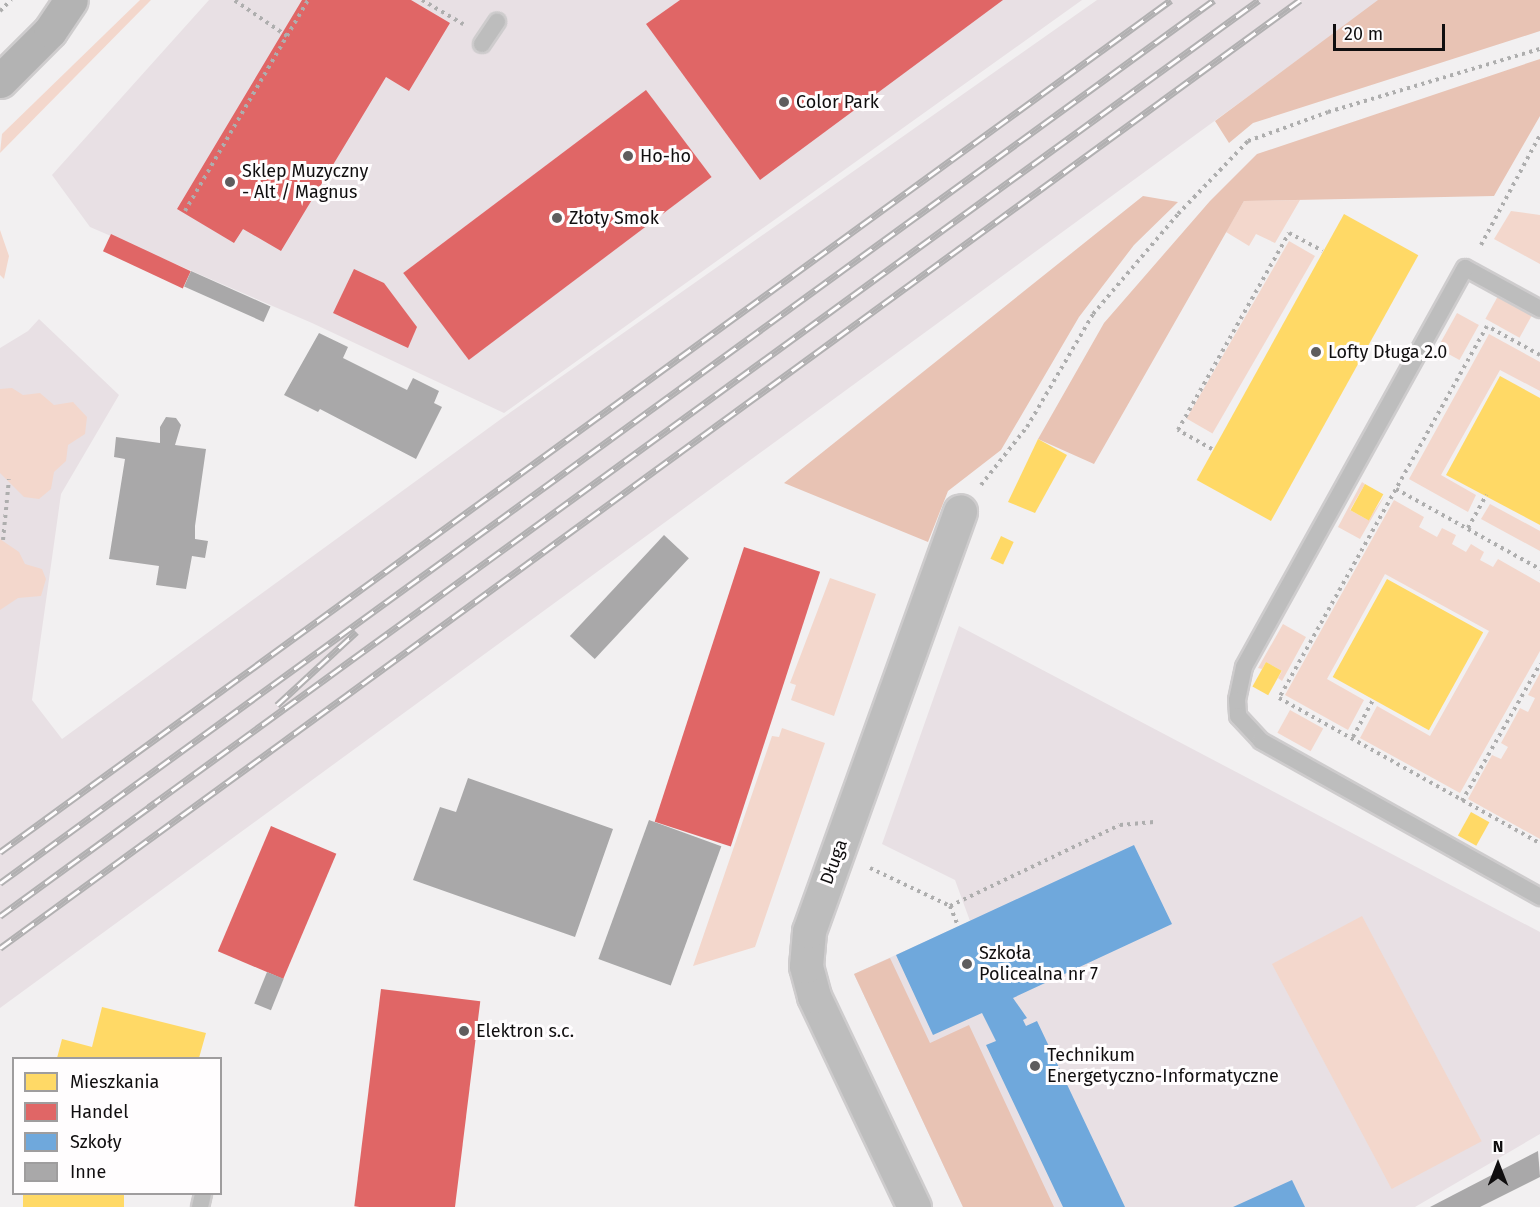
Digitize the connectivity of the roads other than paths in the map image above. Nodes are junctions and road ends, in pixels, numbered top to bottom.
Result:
1 (71, 0) edge
2 (96, 0) edge
3 (497, 22) dead end
4 (50, 32) junction
5 (482, 44) dead end
6 (0, 81) edge
7 (1540, 309) edge
8 (960, 511) road end
9 (1540, 897) edge
10 (914, 1207) edge

1 - 4 street
2 - 4 street
3 - 5 lane
4 - 6 street
7 - 9 lane
8 - 10 street, Długa

